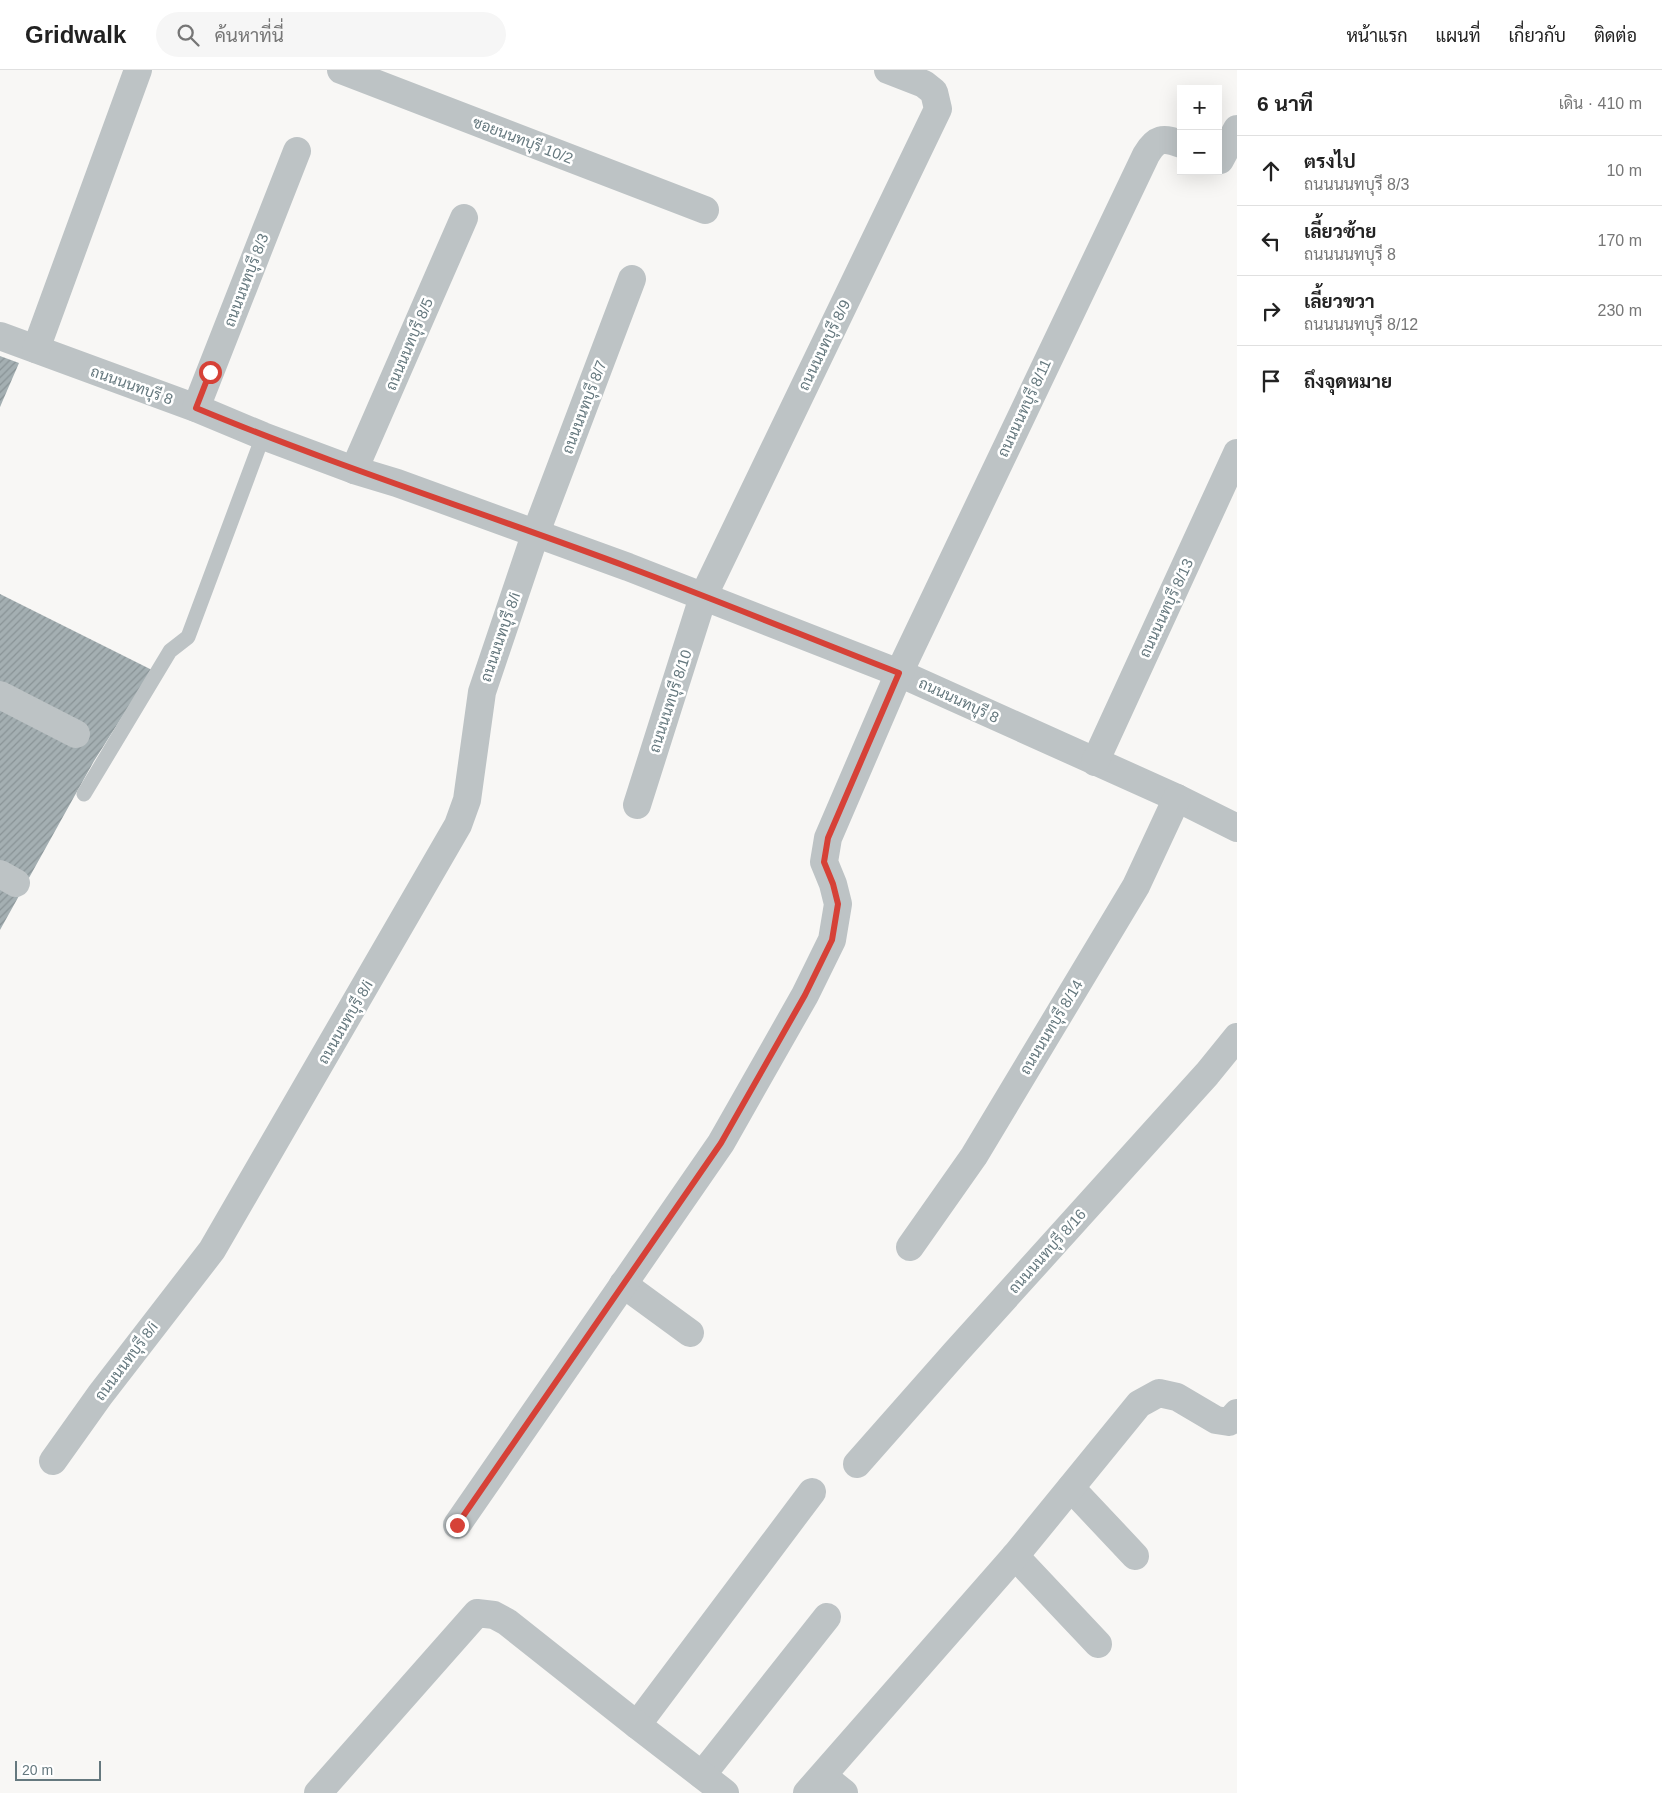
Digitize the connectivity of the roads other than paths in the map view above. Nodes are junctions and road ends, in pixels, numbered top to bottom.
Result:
1 (138, 70) edge
2 (341, 70) edge
3 (888, 70) edge
4 (1237, 130) edge
5 (1177, 143) edge
6 (297, 152) dead end
7 (1225, 162) edge
8 (705, 210) dead end
9 (464, 218) dead end
10 (632, 279) dead end
11 (0, 336) edge
12 (36, 349) junction
13 (196, 408) junction
14 (263, 436) junction
15 (1237, 453) edge
16 (354, 470) junction
17 (535, 534) junction
18 (704, 597) junction
19 (899, 673) junction
20 (0, 695) edge
21 (76, 734) dead end
22 (1095, 762) junction
23 (84, 794) dead end
24 (1177, 798) junction
25 (637, 805) dead end
26 (1237, 828) edge
27 (1237, 1037) edge
28 (910, 1247) dead end
29 (624, 1284) junction
30 (690, 1333) dead end
31 (1237, 1412) edge
32 (52, 1461) dead end
33 (857, 1464) dead end
34 (1071, 1488) junction
35 (812, 1492) dead end
36 (457, 1525) dead end
37 (1015, 1556) junction
38 (1135, 1556) dead end
39 (827, 1617) dead end
40 (1098, 1644) dead end
41 (637, 1726) junction
42 (702, 1775) junction
43 (815, 1784) edge
44 (318, 1793) edge
45 (725, 1793) edge
46 (844, 1793) edge

1 - 12 street
2 - 8 street, ซอยนนทบุรี 10/2
3 - 18 street, ถนนนนทบุรี 8/9
4 - 7 street
5 - 19 street, ถนนนนทบุรี 8/11
6 - 13 street, ถนนนนทบุรี 8/3
9 - 16 street, ถนนนนทบุรี 8/5
10 - 17 street, ถนนนนทบุรี 8/7
11 - 12 street, ถนนนนทบุรี 8
12 - 13 street, ถนนนนทบุรี 8
13 - 14 street, ถนนนนทบุรี 8
14 - 16 street, ถนนนนทบุรี 8
14 - 23 lane
15 - 22 street, ถนนนนทบุรี 8/13
16 - 17 street, ถนนนนทบุรี 8
17 - 18 street, ถนนนนทบุรี 8
17 - 32 street, ถนนนนทบุรี 8/i
18 - 19 street, ถนนนนทบุรี 8
18 - 25 street, ถนนนนทบุรี 8/10
19 - 22 street, ถนนนนทบุรี 8
19 - 29 street, ถนนนนทบุรี 8/11
20 - 21 street
22 - 24 street, ถนนนนทบุรี 8
24 - 26 street, ถนนนนทบุรี 8
24 - 28 street, ถนนนนทบุรี 8/14
27 - 33 street, ถนนนนทบุรี 8/16
29 - 30 street
29 - 36 street, ถนนนนทบุรี 8/11
31 - 34 street
34 - 37 street
34 - 38 street
35 - 41 street
37 - 40 street
37 - 43 street
39 - 42 street
41 - 42 street
41 - 44 street
42 - 45 street
43 - 46 street

